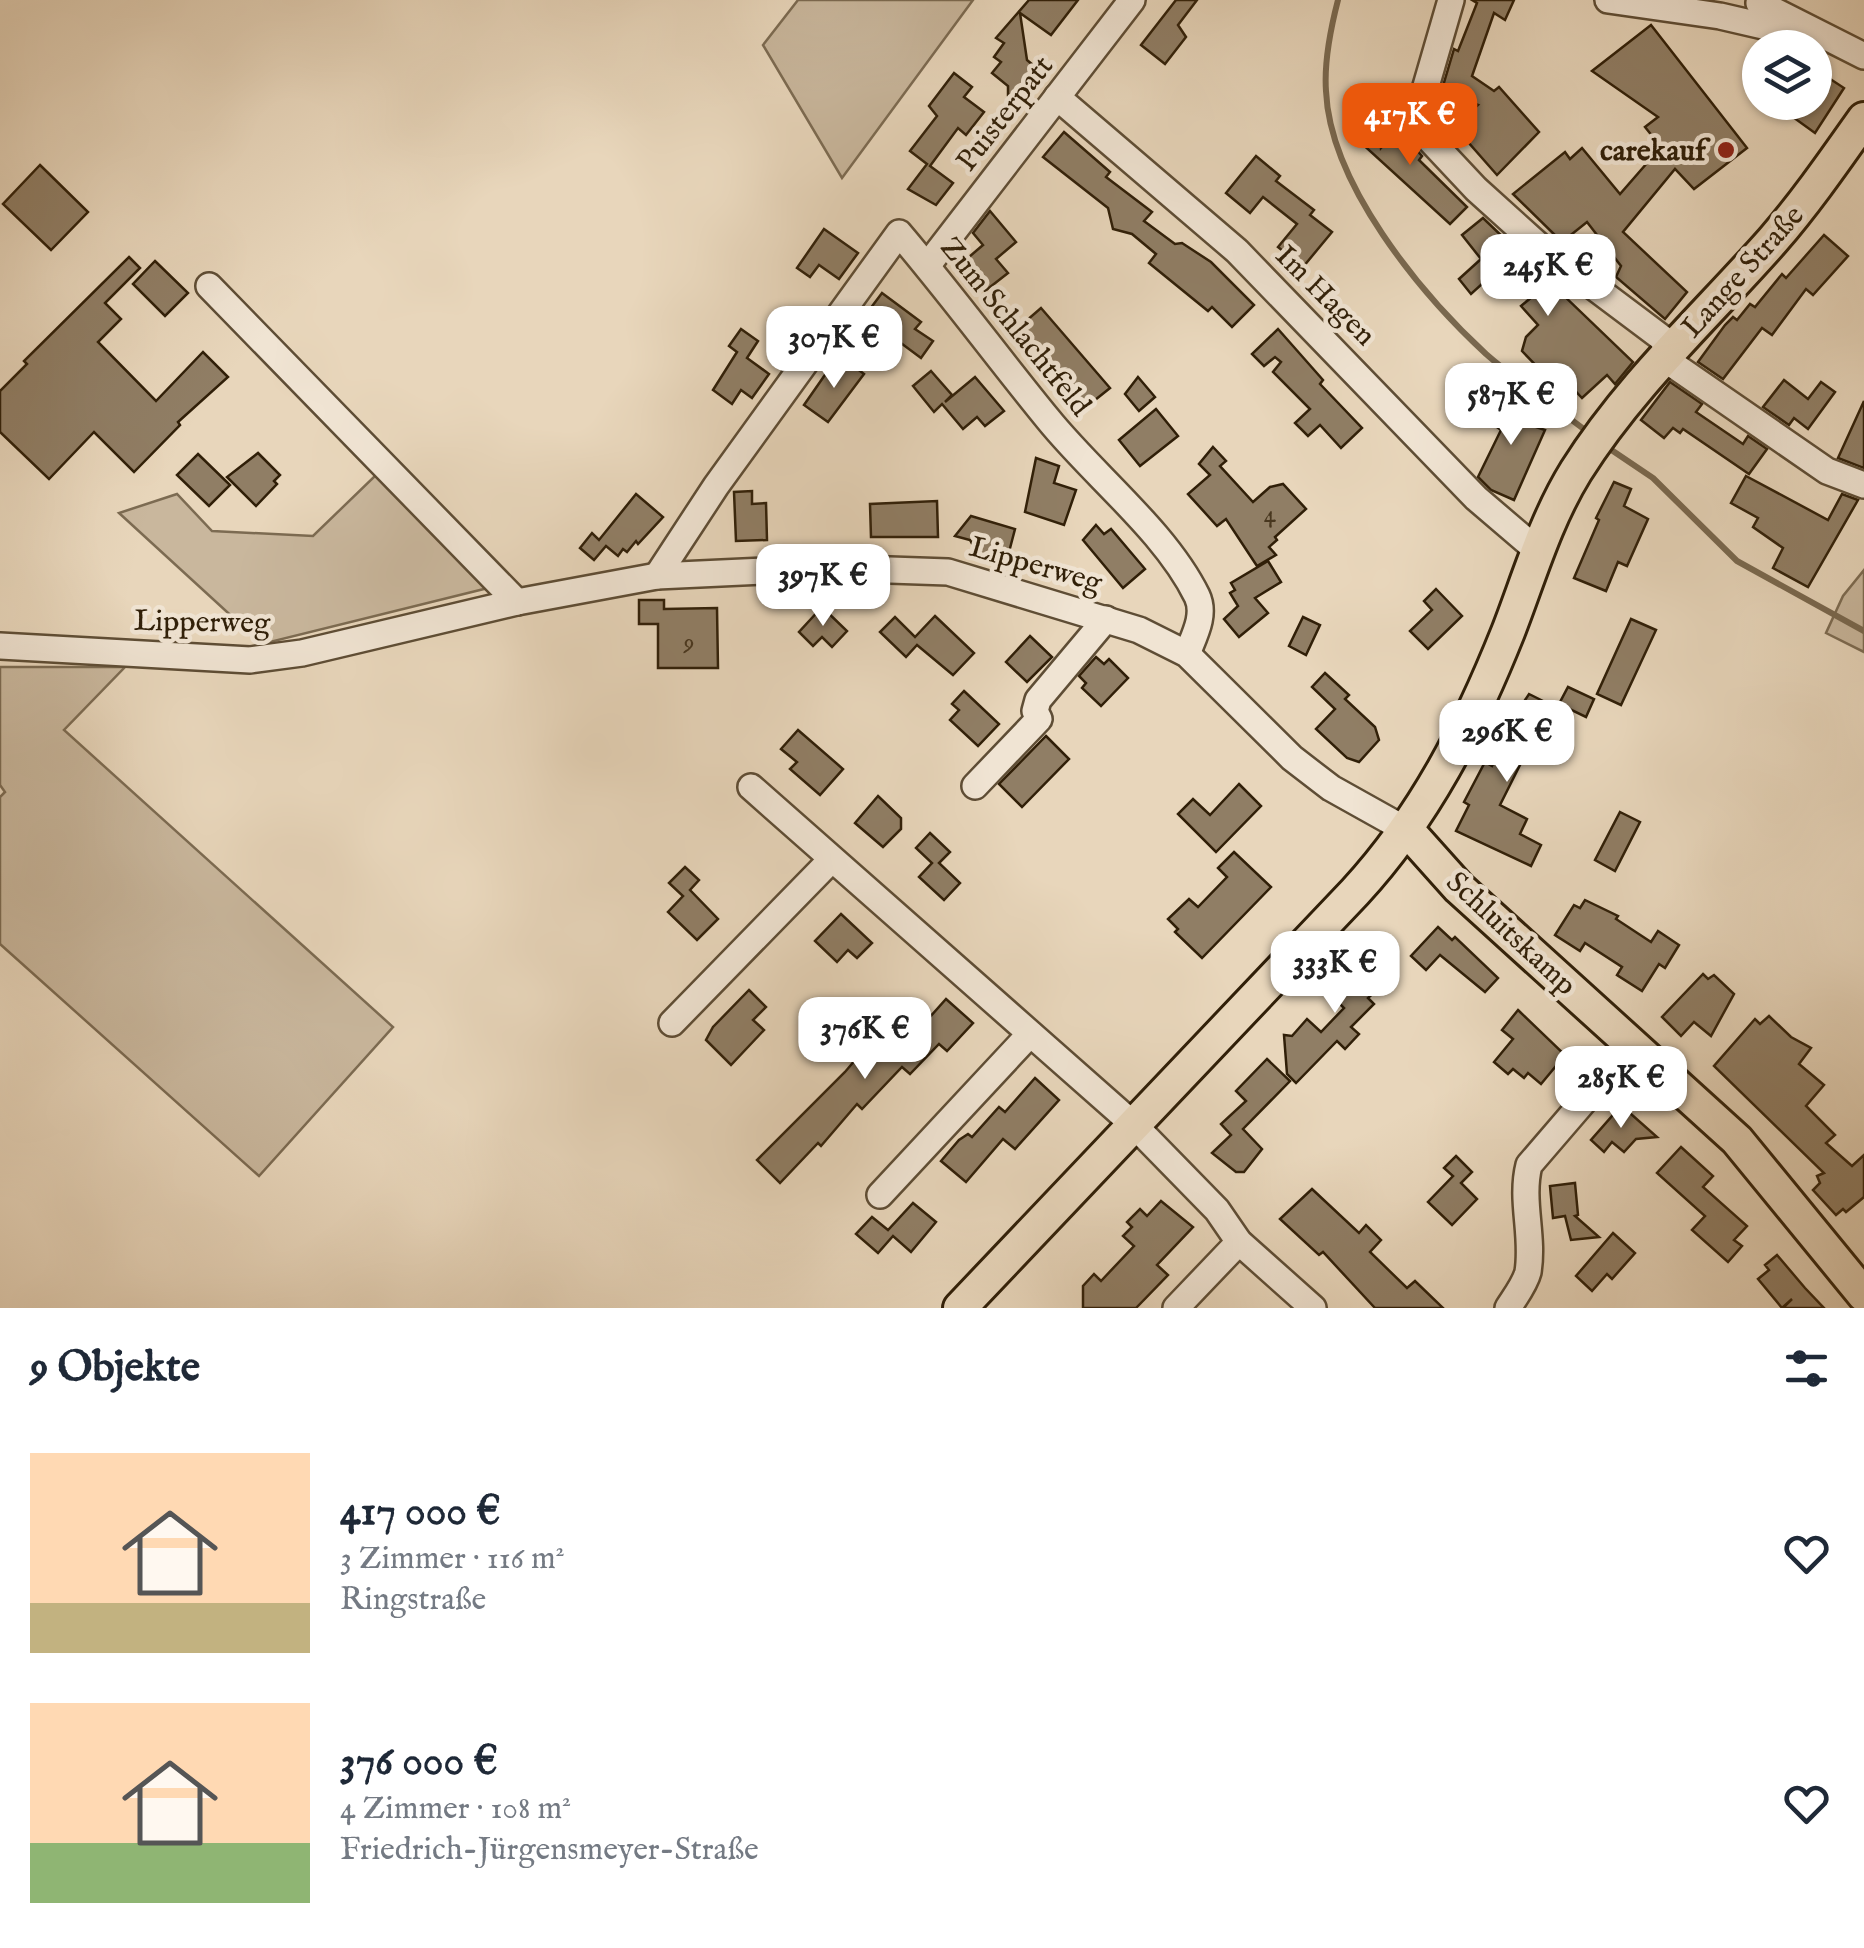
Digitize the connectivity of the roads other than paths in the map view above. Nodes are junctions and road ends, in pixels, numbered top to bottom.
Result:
1 (1132, 0) edge
2 (1452, 0) edge
3 (1608, 0) edge
4 (1759, 3) dead end
5 (1780, 30) edge
6 (1807, 30) edge
7 (1832, 41) edge
8 (1864, 56) edge
9 (1057, 97) junction
10 (1864, 119) edge
11 (927, 266) junction
12 (209, 286) dead end
13 (1669, 352) junction
14 (1864, 485) edge
15 (1538, 551) junction
16 (657, 576) junction
17 (517, 602) junction
18 (1106, 619) junction
19 (0, 646) edge
20 (1186, 654) junction
21 (975, 786) dead end
22 (752, 787) dead end
23 (1408, 830) junction
24 (831, 860) junction
25 (672, 1023) dead end
26 (1030, 1034) junction
27 (1633, 1044) junction
28 (1134, 1125) junction
29 (880, 1195) dead end
30 (1239, 1242) junction
31 (1864, 1294) edge
32 (960, 1308) edge
33 (1176, 1308) edge
34 (1313, 1308) edge
35 (1508, 1308) edge

1 - 9 street, Puisterpatt
2 - 13 street
3 - 5 street
4 - 6 street
7 - 8 street
9 - 11 street, Puisterpatt
9 - 15 street, Im Hagen
10 - 13 main road, Lange Straße
11 - 16 street, Zum Schlachtfeld
11 - 20 street, Zum Schlachtfeld
12 - 17 street
13 - 14 street
13 - 15 main road, Lange Straße
15 - 23 main road
16 - 17 street, Lipperweg
16 - 18 street, Lipperweg
17 - 19 street, Lipperweg
18 - 20 street, Lipperweg
18 - 21 street
20 - 23 street, Lipperweg
22 - 24 street
23 - 27 main road, Schluitskamp
23 - 28 main road
24 - 25 street
24 - 26 street
26 - 28 street
26 - 29 street
27 - 31 main road, Schluitskamp
27 - 35 street
28 - 30 street
28 - 32 main road
30 - 33 street
30 - 34 street

